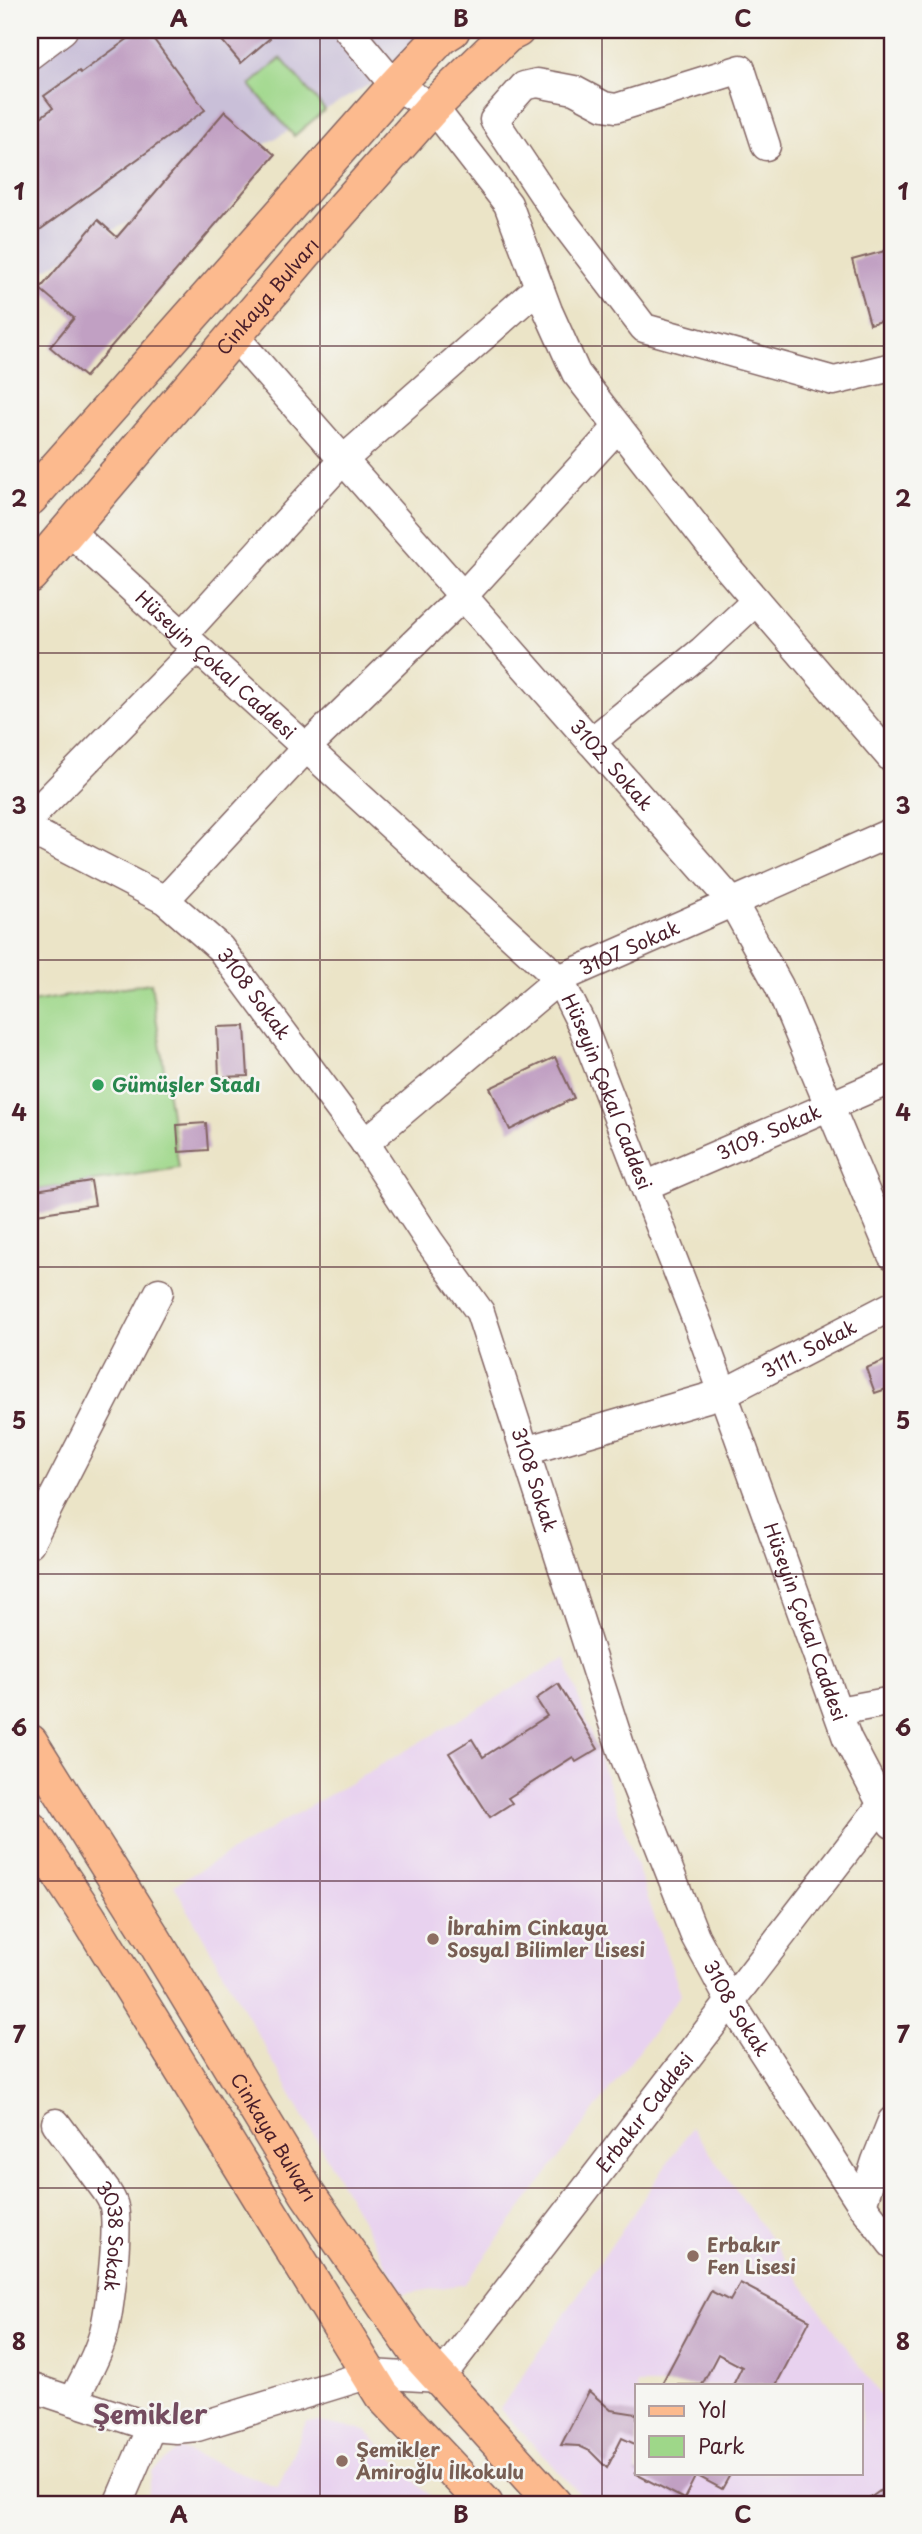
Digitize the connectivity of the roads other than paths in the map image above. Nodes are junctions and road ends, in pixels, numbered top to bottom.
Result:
1 (63, 30) edge
2 (348, 30) edge
3 (452, 30) edge
4 (517, 30) edge
5 (30, 55) edge
6 (395, 86) junction
7 (433, 107) junction
8 (766, 146) dead end
9 (539, 287) junction
10 (234, 337) junction
11 (892, 367) edge
12 (618, 427) junction
13 (343, 460) junction
14 (31, 494) edge
15 (68, 530) junction
16 (30, 575) edge
17 (463, 596) junction
18 (756, 601) junction
19 (189, 642) junction
20 (592, 742) junction
21 (306, 748) junction
22 (892, 759) edge
23 (30, 818) edge
24 (30, 830) edge
25 (892, 832) edge
26 (165, 900) junction
27 (733, 903) junction
28 (559, 979) junction
29 (892, 1079) edge
30 (830, 1106) junction
31 (365, 1143) junction
32 (645, 1186) junction
33 (892, 1255) edge
34 (159, 1292) dead end
35 (892, 1306) edge
36 (724, 1393) junction
37 (525, 1451) junction
38 (30, 1543) edge
39 (892, 1701) edge
40 (838, 1711) junction
41 (30, 1742) edge
42 (889, 1807) edge
43 (30, 1829) edge
44 (730, 2001) junction
45 (892, 2121) edge
46 (56, 2123) dead end
47 (862, 2205) junction
48 (892, 2244) edge
49 (370, 2374) junction
50 (440, 2378) junction
51 (30, 2387) edge
52 (73, 2401) junction
53 (151, 2427) junction
54 (118, 2504) edge
55 (137, 2504) edge
56 (485, 2504) edge
57 (554, 2504) edge

1 - 5 street
2 - 6 street
3 - 6 main road
4 - 7 main road, Cinkaya Bulvarı
6 - 7 street
6 - 14 main road
7 - 9 street
7 - 10 main road, Cinkaya Bulvarı
8 - 11 street
9 - 12 street
9 - 13 street
10 - 13 street, 3102. Sokak
10 - 15 main road, Cinkaya Bulvarı
12 - 17 street
12 - 18 street
13 - 17 street, 3102. Sokak
13 - 19 street
15 - 16 main road, Cinkaya Bulvarı
15 - 19 street, Hüseyin Çokal Caddesi
17 - 20 street, 3102. Sokak
17 - 21 street
18 - 20 street
18 - 22 street
19 - 21 street, Hüseyin Çokal Caddesi
19 - 23 street
20 - 27 street, 3102. Sokak
21 - 26 street
21 - 28 street, Hüseyin Çokal Caddesi
24 - 26 street, 3108 Sokak
25 - 27 street, 3107 Sokak
26 - 31 street, 3108 Sokak
27 - 28 street, 3107 Sokak
27 - 30 street, 3102. Sokak
28 - 31 street, 3107 Sokak
28 - 32 street, Hüseyin Çokal Caddesi
29 - 30 street, 3109. Sokak
30 - 32 street, 3109. Sokak
30 - 33 street, 3102. Sokak
31 - 37 street, 3108 Sokak
32 - 36 street, Hüseyin Çokal Caddesi
34 - 38 street
35 - 36 street, 3111. Sokak
36 - 37 street, 3111. Sokak
36 - 40 street, Hüseyin Çokal Caddesi
37 - 44 street, 3108 Sokak
39 - 40 street
40 - 42 street, Hüseyin Çokal Caddesi
41 - 50 main road, Cinkaya Bulvarı
42 - 44 street, Erbakır Caddesi
43 - 49 main road
44 - 47 street, 3108 Sokak
44 - 50 street, Erbakır Caddesi
45 - 47 street
46 - 52 street, 3038 Sokak
47 - 48 street, 3108 Sokak
49 - 50 street
49 - 53 street
49 - 56 main road
50 - 57 main road, Cinkaya Bulvarı
51 - 52 street
52 - 53 street
53 - 54 street
53 - 55 street

